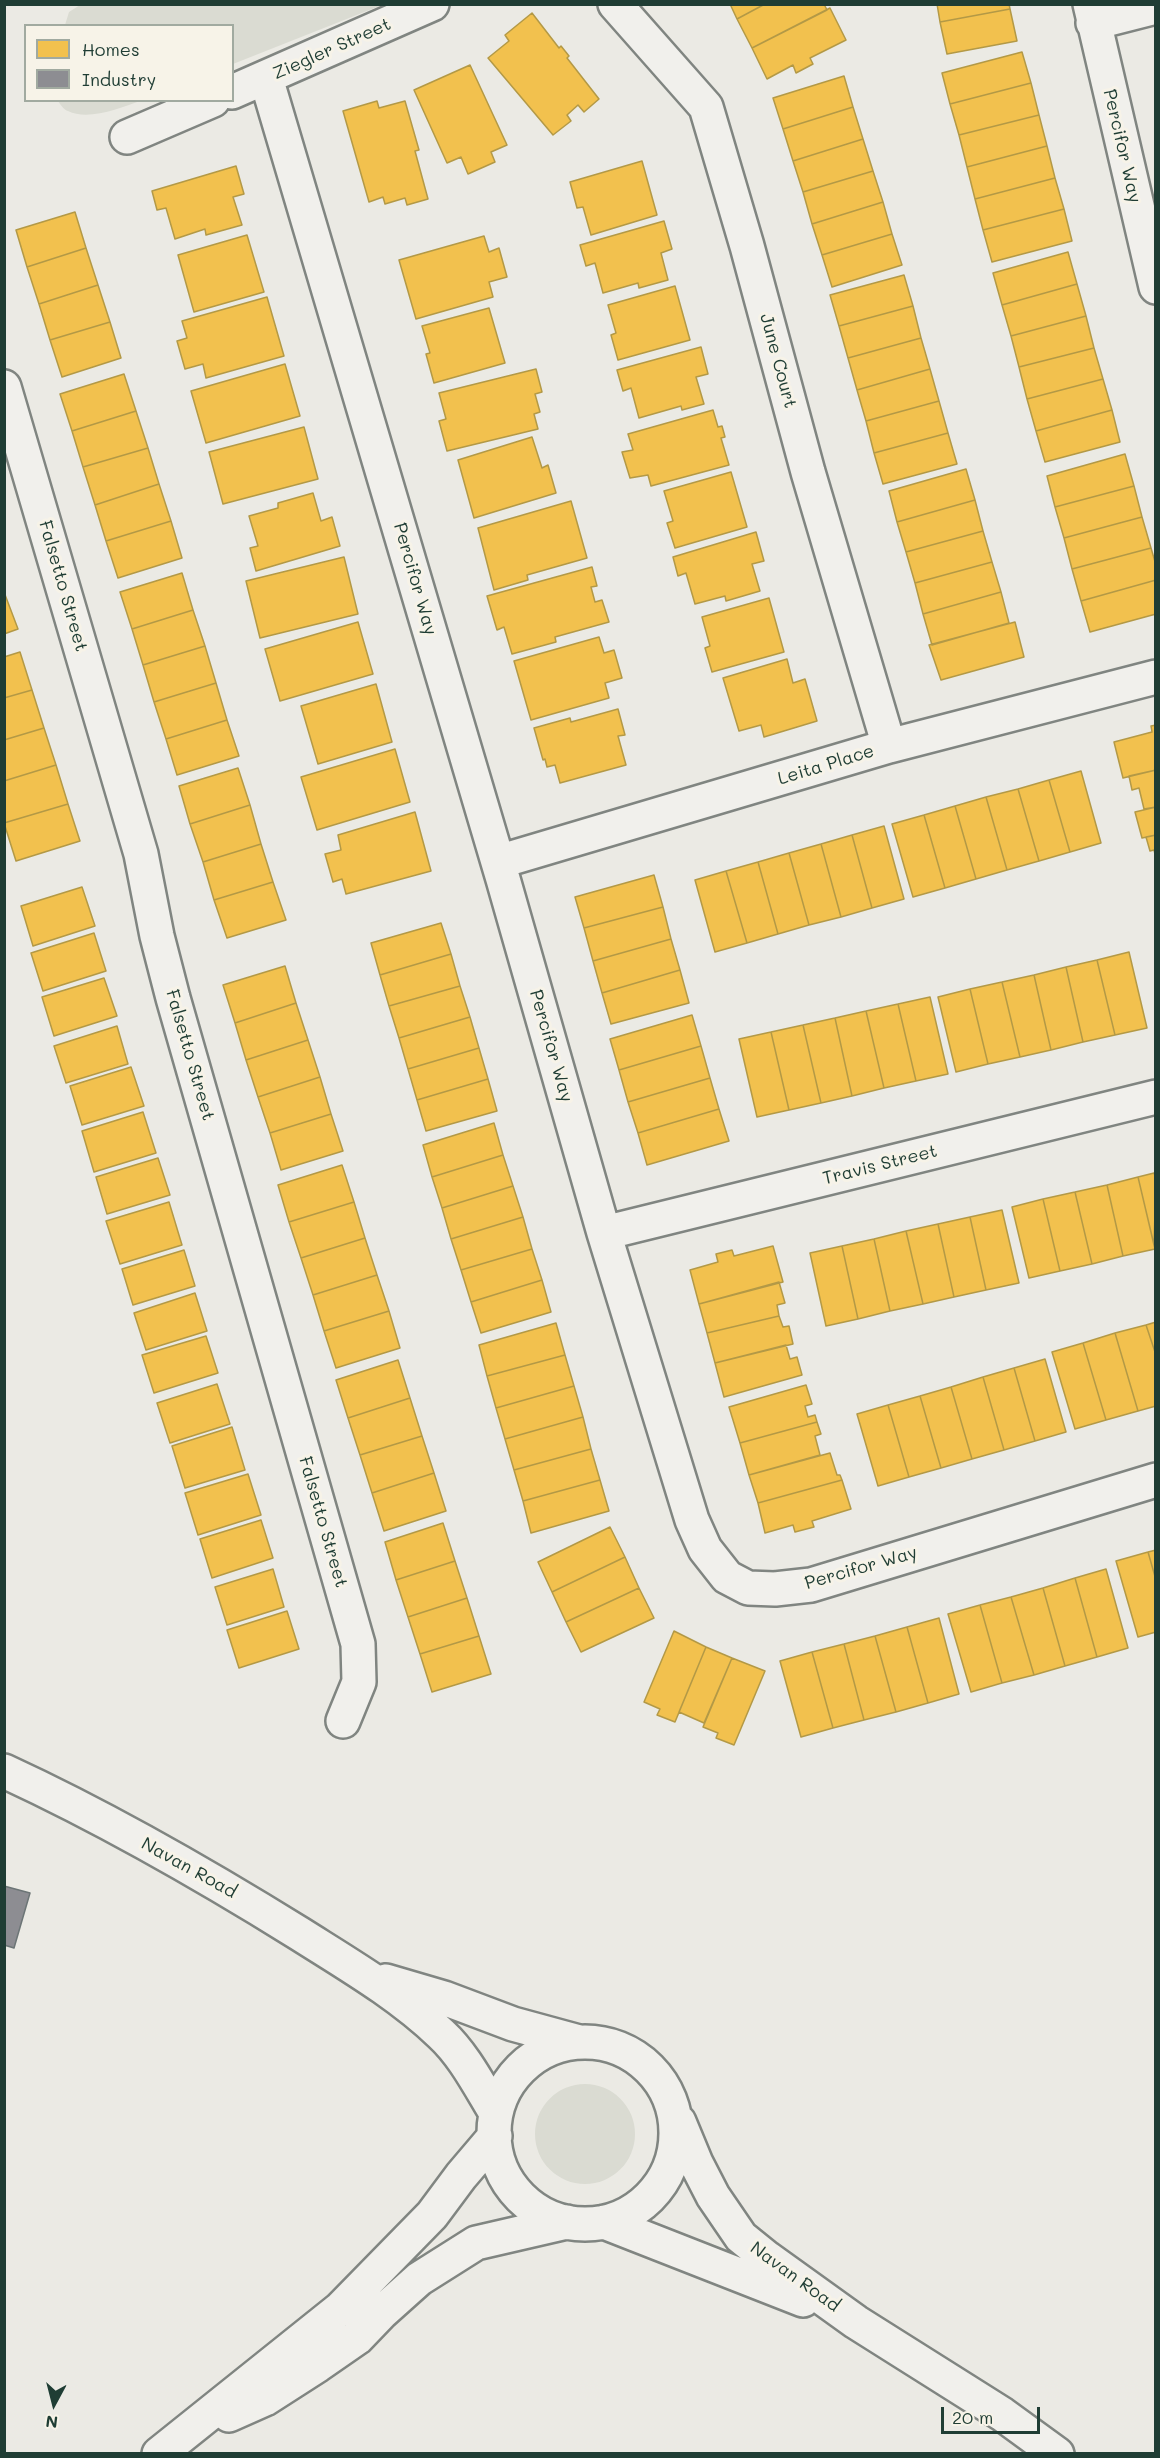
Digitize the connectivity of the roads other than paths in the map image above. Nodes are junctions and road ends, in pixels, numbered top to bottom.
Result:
1 (432, 4) edge
2 (615, 4) edge
3 (1155, 7) edge
4 (1091, 14) edge
5 (266, 78) junction
6 (234, 91) edge
7 (208, 102) edge
8 (127, 137) dead end
9 (1155, 287) edge
10 (4, 387) edge
11 (1155, 677) edge
12 (889, 746) junction
13 (498, 862) junction
14 (1155, 1097) edge
15 (604, 1233) junction
16 (1155, 1480) edge
17 (343, 1721) dead end
18 (4, 1771) edge
19 (368, 1975) junction
20 (579, 2042) junction
21 (671, 2104) junction
22 (495, 2124) junction
23 (567, 2222) junction
24 (604, 2222) junction
25 (856, 2322) junction
26 (186, 2433) junction
27 (159, 2454) edge
28 (1057, 2454) edge

1 - 5 street, Ziegler Street
2 - 12 street, June Court
3 - 4 street
4 - 9 street, Percifor Way
5 - 6 street, Ziegler Street
5 - 13 street, Percifor Way
7 - 8 street
10 - 17 street, Falsetto Street
11 - 12 street, Leita Place
12 - 13 street, Leita Place
13 - 15 street, Percifor Way
14 - 15 street, Travis Street
15 - 16 street, Percifor Way
18 - 19 street, Navan Road
19 - 20 street, Navan Road
19 - 22 street, Navan Road
20 - 21 street
20 - 22 street
21 - 24 street
21 - 25 street, Navan Road
22 - 23 street
22 - 26 street
23 - 24 street
23 - 26 street
24 - 25 street, Navan Road
25 - 28 street, Navan Road
26 - 27 street

